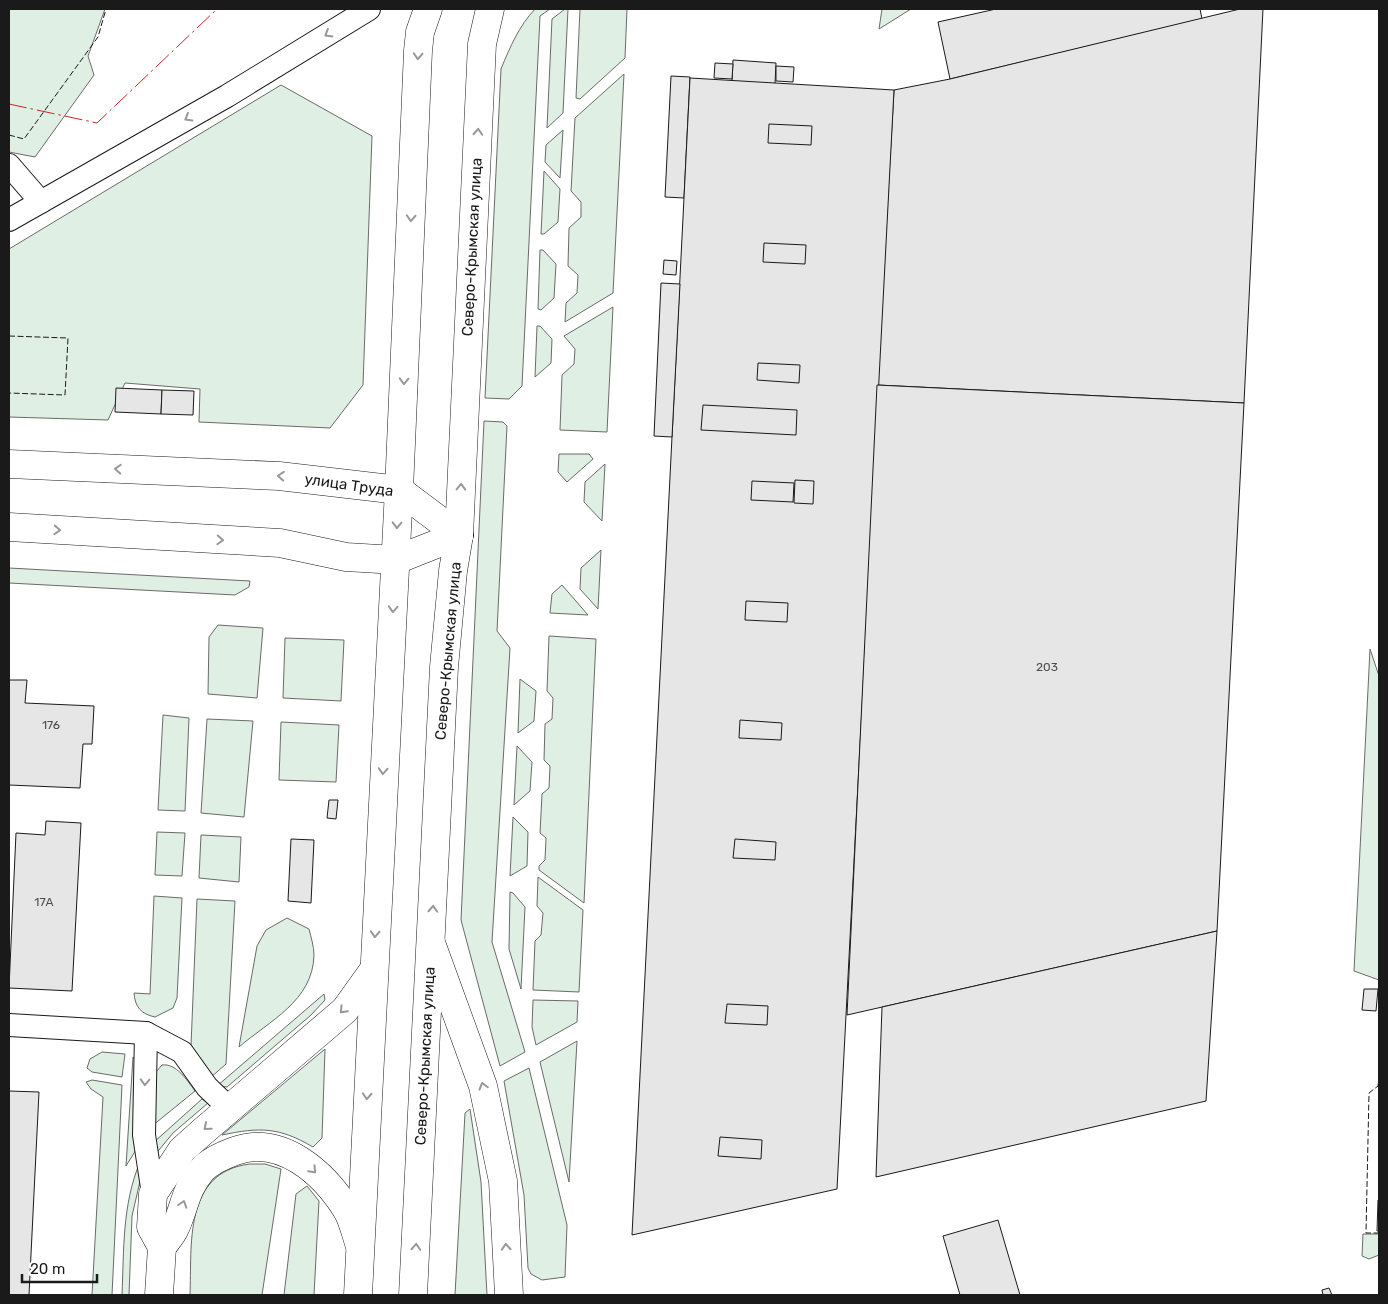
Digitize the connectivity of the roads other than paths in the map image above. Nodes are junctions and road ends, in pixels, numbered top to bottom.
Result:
1 (369, 9) edge
2 (428, 9) edge
3 (490, 9) edge
4 (9, 165) edge
5 (41, 202) junction
6 (9, 220) edge
7 (9, 464) edge
8 (399, 490) junction
9 (9, 527) edge
10 (458, 535) junction
11 (396, 560) junction
12 (431, 942) junction
13 (373, 971) junction
14 (9, 1025) edge
15 (146, 1033) junction
16 (229, 1108) junction
17 (153, 1194) junction
18 (360, 1246) junction
19 (162, 1247) junction
20 (159, 1295) edge
21 (358, 1295) edge
22 (413, 1295) edge
23 (508, 1295) edge

1 -> 5 street
2 -> 8 main road
10 -> 3 main road, Северо-Крымская улица
4 - 5 street
5 - 6 street
8 -> 7 main road, улица Труда
8 - 10 main road, улица Труда
8 -> 11 main road
9 -> 11 main road
10 - 11 main road
12 -> 10 main road, Северо-Крымская улица
11 -> 13 main road
22 -> 12 main road, Северо-Крымская улица
23 -> 12 main road
13 -> 16 main road
13 -> 18 main road
14 - 15 street
15 - 16 street
15 -> 17 street
16 -> 17 main road
17 - 19 main road
19 -> 18 main road
18 - 21 main road
19 - 20 main road

